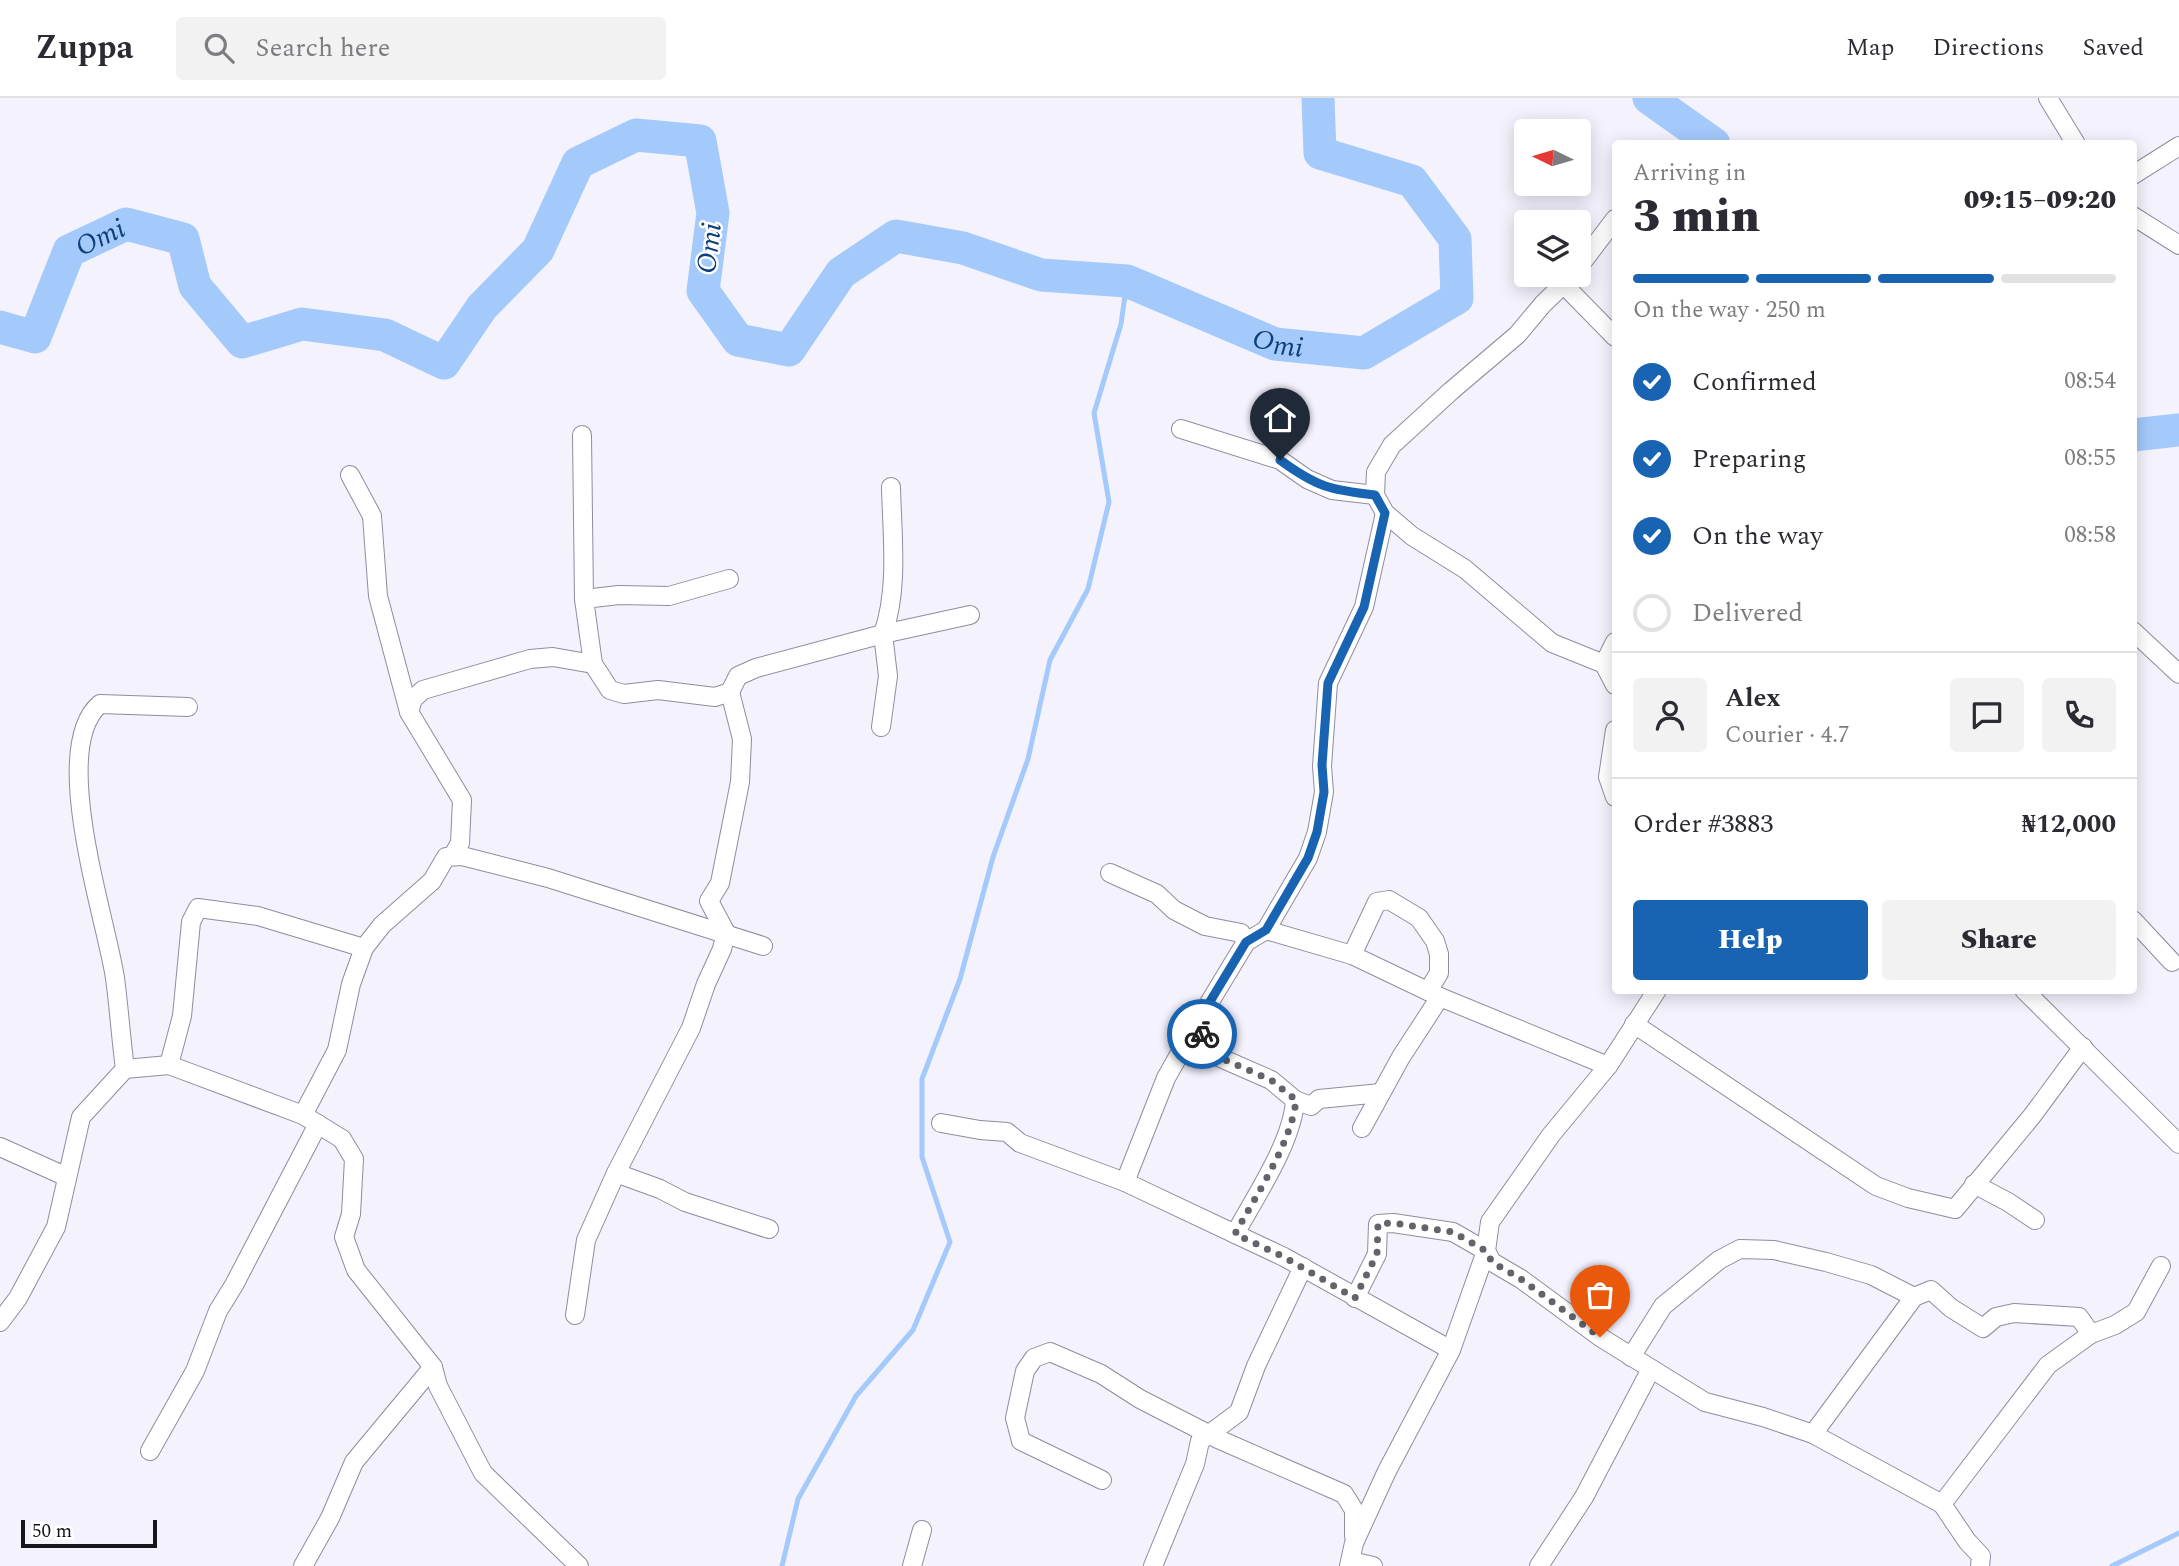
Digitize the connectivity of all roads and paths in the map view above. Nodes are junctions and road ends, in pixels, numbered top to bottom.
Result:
1 (2048, 98) edge
2 (2074, 140) edge
3 (2179, 146) edge
4 (2137, 172) edge
5 (2137, 219) edge
6 (1612, 223) edge
7 (2179, 245) edge
8 (1591, 251) edge
9 (1559, 287) edge
10 (1574, 287) edge
11 (1612, 333) edge
12 (1181, 429) dead end
13 (582, 435) dead end
14 (350, 475) dead end
15 (891, 487) dead end
16 (1375, 495) junction
17 (1385, 513) junction
18 (729, 579) dead end
19 (584, 599) junction
20 (970, 615) dead end
21 (883, 634) junction
22 (2137, 635) edge
23 (1612, 648) edge
24 (593, 664) junction
25 (1604, 664) junction
26 (2179, 674) edge
27 (1612, 679) edge
28 (730, 692) junction
29 (188, 707) dead end
30 (409, 712) junction
31 (881, 727) dead end
32 (1612, 750) edge
33 (1612, 788) edge
34 (453, 855) junction
35 (1110, 873) dead end
36 (2137, 924) edge
37 (1266, 930) junction
38 (726, 933) junction
39 (1246, 942) junction
40 (763, 946) dead end
41 (364, 948) junction
42 (1352, 955) junction
43 (2172, 962) dead end
44 (1434, 994) junction
45 (1654, 994) edge
46 (2028, 994) edge
47 (1197, 1023) junction
48 (1633, 1024) junction
49 (2083, 1047) junction
50 (169, 1065) junction
51 (1608, 1066) junction
52 (125, 1069) junction
53 (1381, 1093) junction
54 (1296, 1100) junction
55 (311, 1120) junction
56 (941, 1123) dead end
57 (2171, 1126) edge
58 (1362, 1128) dead end
59 (2179, 1144) edge
60 (0, 1147) edge
61 (616, 1173) junction
62 (67, 1177) junction
63 (1125, 1182) junction
64 (1974, 1184) junction
65 (2035, 1220) dead end
66 (769, 1229) dead end
67 (1235, 1234) junction
68 (1486, 1251) junction
69 (2161, 1266) dead end
70 (1303, 1267) junction
71 (1914, 1297) junction
72 (1355, 1298) junction
73 (575, 1315) dead end
74 (0, 1322) edge
75 (2091, 1334) junction
76 (1451, 1350) junction
77 (1631, 1357) junction
78 (433, 1367) junction
79 (1651, 1369) junction
80 (1208, 1434) junction
81 (1814, 1434) junction
82 (150, 1451) dead end
83 (1102, 1480) dead end
84 (1942, 1504) junction
85 (922, 1530) dead end
86 (1351, 1557) edge
87 (303, 1566) edge
88 (579, 1566) edge
89 (912, 1566) edge
90 (1153, 1566) edge
91 (1373, 1566) edge
92 (1539, 1566) edge
93 (1980, 1566) edge

1 - 2 street
3 - 4 street
5 - 7 street
6 - 8 street
9 - 16 street
10 - 11 street
12 - 16 street
13 - 19 street
14 - 30 street
15 - 21 street
16 - 17 street
17 - 25 street
17 - 37 street
18 - 19 street
19 - 24 street
20 - 21 street
21 - 28 street
21 - 31 street
22 - 26 street
23 - 25 street
24 - 28 street
24 - 30 street
25 - 27 street
28 - 38 street
29 - 52 street
30 - 34 street
32 - 33 street
34 - 38 street
34 - 41 street
35 - 39 street
36 - 43 street
37 - 39 street
37 - 42 street
38 - 40 street
38 - 61 street
39 - 47 street
41 - 50 street
41 - 55 street
42 - 44 street
42 - 44 street
44 - 51 street
44 - 53 street
45 - 48 street
46 - 49 street
47 - 54 street
47 - 63 street
48 - 51 street
48 - 64 street
49 - 57 street
49 - 64 street
50 - 52 street
50 - 55 street
51 - 68 street
52 - 62 street
53 - 54 street
53 - 58 street
54 - 67 street
55 - 78 street
55 - 82 street
56 - 63 street
57 - 59 street
60 - 62 street
61 - 66 street
61 - 73 street
62 - 74 street
63 - 67 street
64 - 65 street
67 - 70 street
68 - 72 street
68 - 76 street
68 - 77 street
69 - 75 street
70 - 72 street
70 - 80 street
71 - 75 street
71 - 77 street
71 - 81 street
72 - 76 street
75 - 84 street
76 - 86 street
77 - 79 street
78 - 87 street
78 - 88 street
79 - 81 street
79 - 92 street
80 - 83 street
80 - 86 street
80 - 90 street
81 - 84 street
84 - 93 street
85 - 89 street
86 - 91 street

